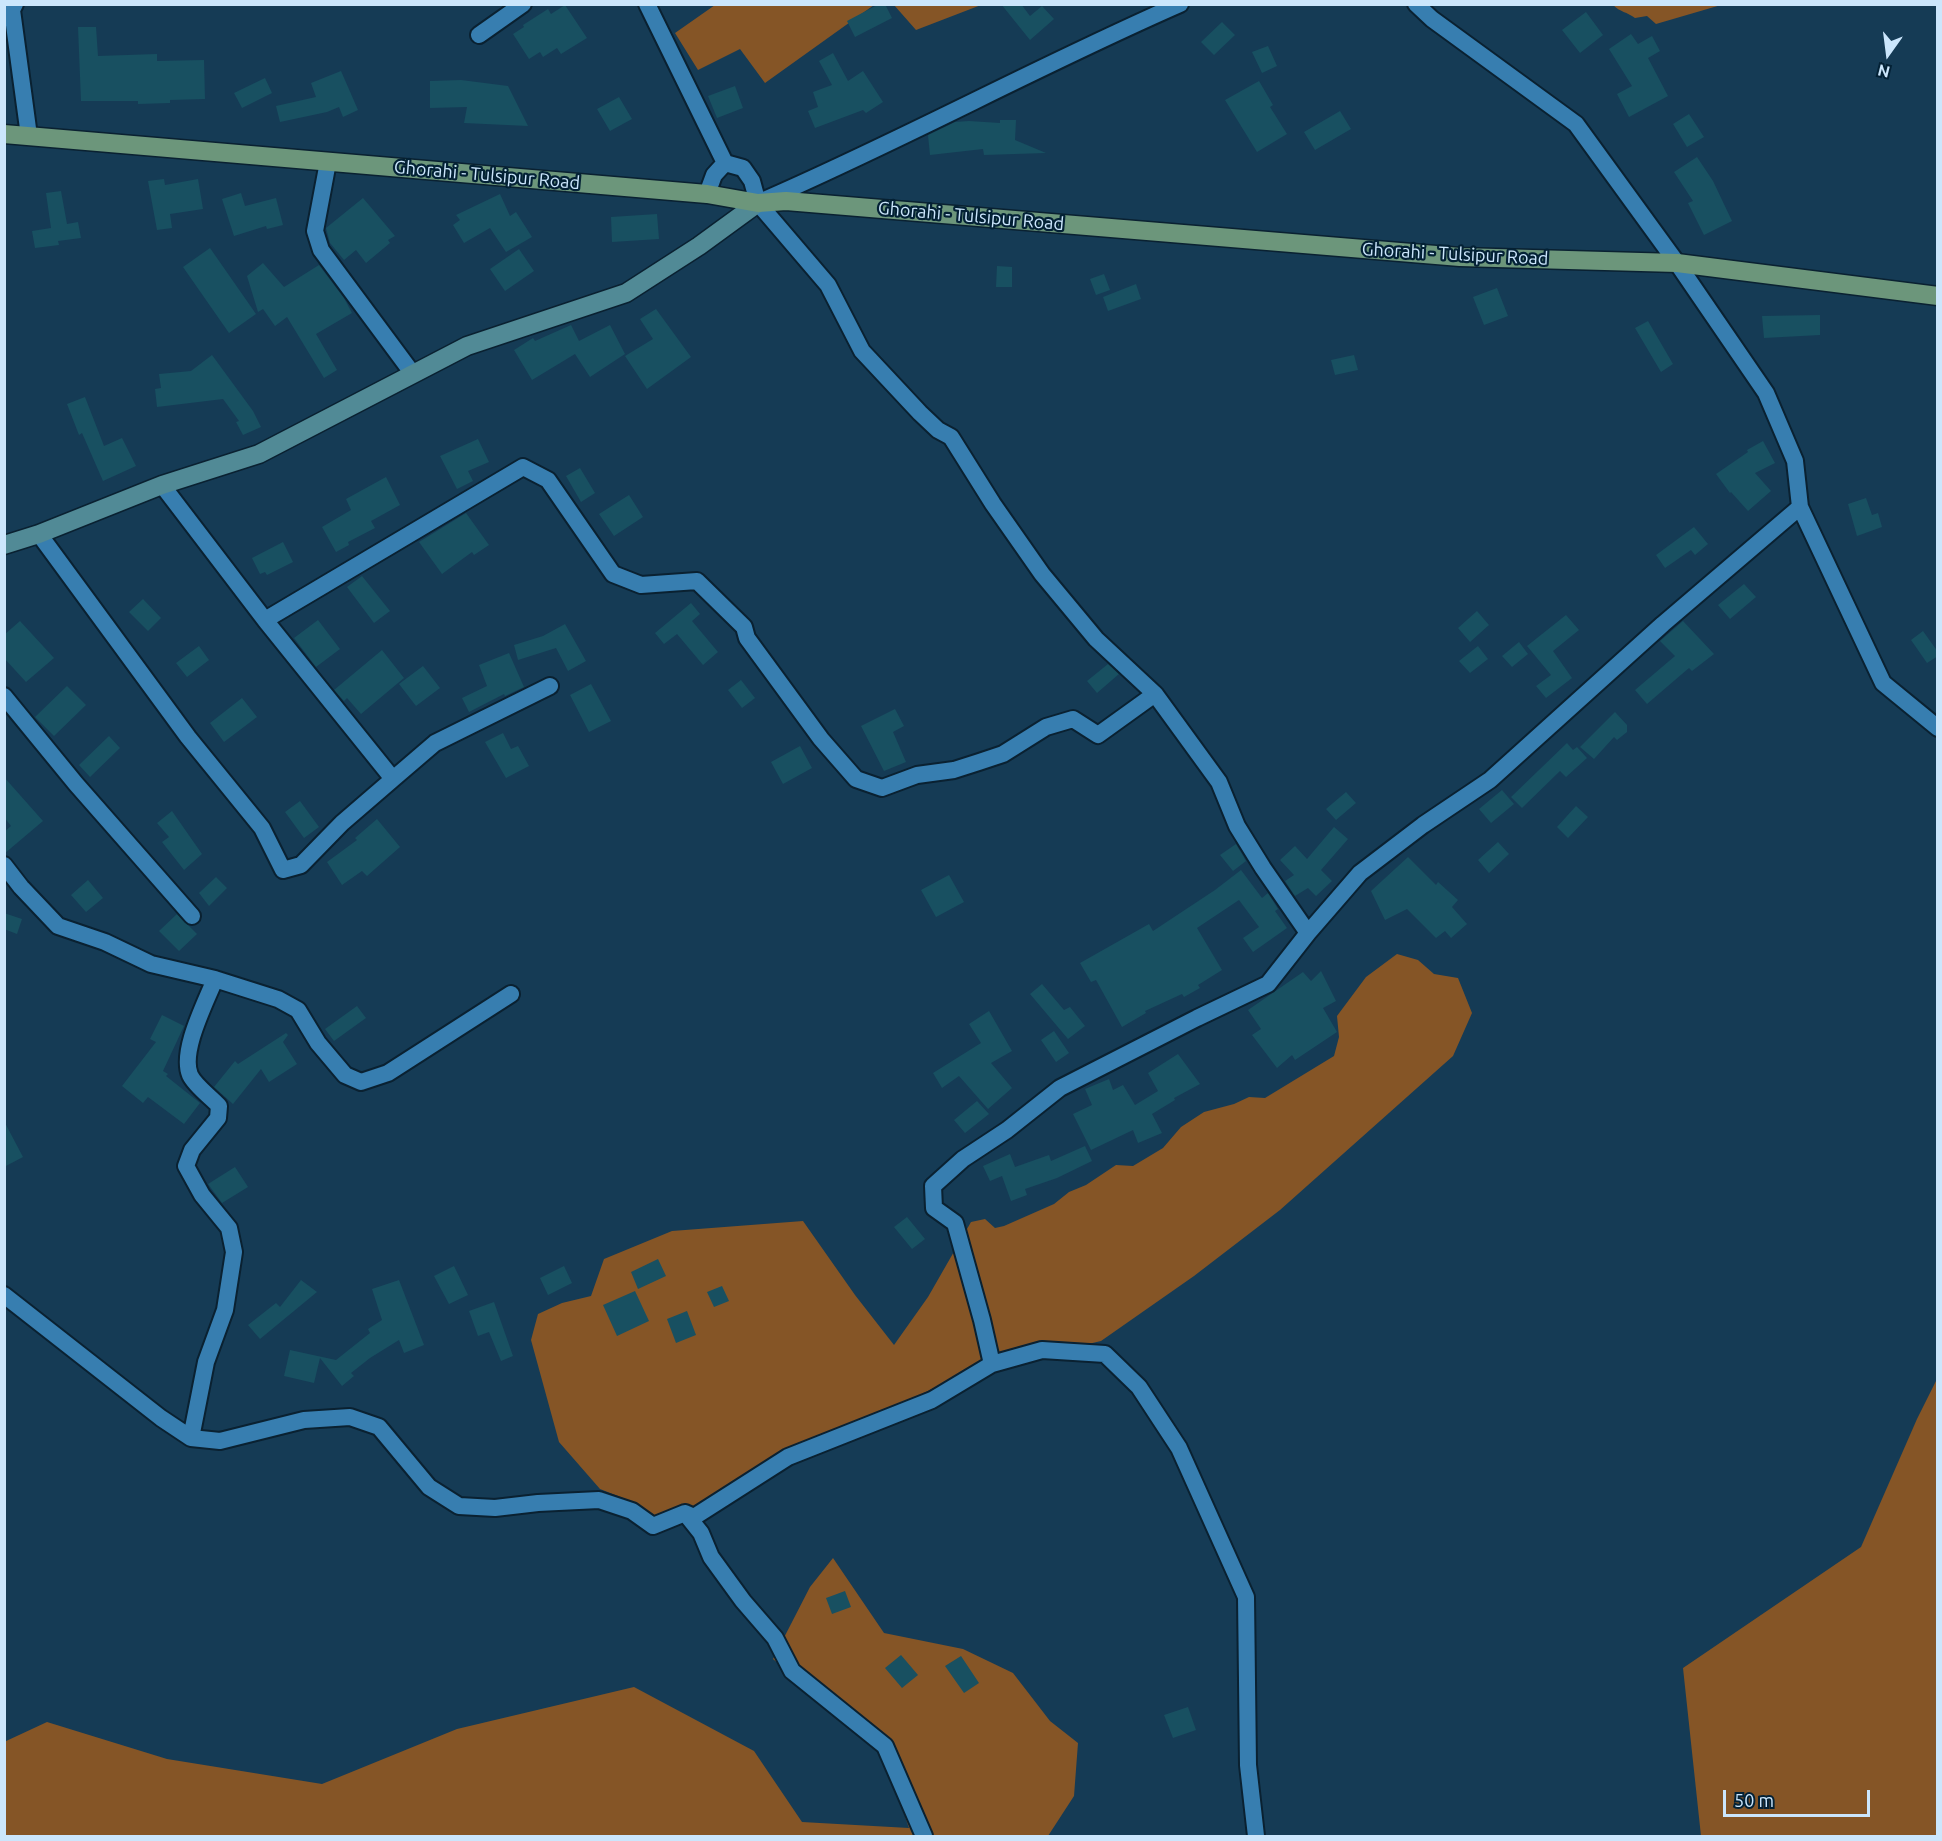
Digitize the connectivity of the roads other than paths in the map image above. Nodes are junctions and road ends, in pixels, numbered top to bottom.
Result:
1 (15, 4) edge
2 (523, 4) edge
3 (647, 4) edge
4 (1180, 4) edge
5 (1416, 4) edge
6 (479, 35) dead end
7 (4, 134) edge
8 (29, 136) junction
9 (328, 162) junction
10 (725, 163) junction
11 (707, 194) junction
12 (758, 203) junction
13 (1677, 263) junction
14 (1938, 296) edge
15 (413, 374) junction
16 (162, 485) junction
17 (1800, 507) junction
18 (39, 534) junction
19 (5, 544) edge
20 (265, 620) junction
21 (550, 686) dead end
22 (1155, 694) junction
23 (4, 696) edge
24 (1938, 728) edge
25 (393, 779) junction
26 (4, 865) edge
27 (13, 884) edge
28 (192, 916) dead end
29 (1308, 933) junction
30 (215, 979) junction
31 (511, 994) dead end
32 (4, 1295) edge
33 (992, 1364) junction
34 (191, 1438) junction
35 (685, 1513) junction
36 (924, 1836) edge
37 (1256, 1836) edge

1 - 8 street
2 - 6 street
3 - 10 street
4 - 12 street
5 - 13 street
7 - 8 main road, Ghorahi - Tulsipur Road
8 - 9 main road, Ghorahi - Tulsipur Road
9 - 11 main road, Ghorahi - Tulsipur Road
9 - 15 street
10 - 11 street
10 - 12 street
11 - 12 main road, Ghorahi - Tulsipur Road
12 - 13 main road, Ghorahi - Tulsipur Road
12 - 15 street
12 - 22 street
13 - 14 main road, Ghorahi - Tulsipur Road
13 - 17 street
15 - 16 street
16 - 18 street
16 - 20 street
17 - 24 street
17 - 29 street
18 - 19 street
18 - 25 street
20 - 22 street
20 - 25 street
21 - 25 street
22 - 29 street
23 - 28 street
26 - 27 street
27 - 30 street
29 - 33 street
30 - 31 street
30 - 34 street
32 - 34 street
33 - 35 street
33 - 37 street
34 - 35 street
35 - 36 street

